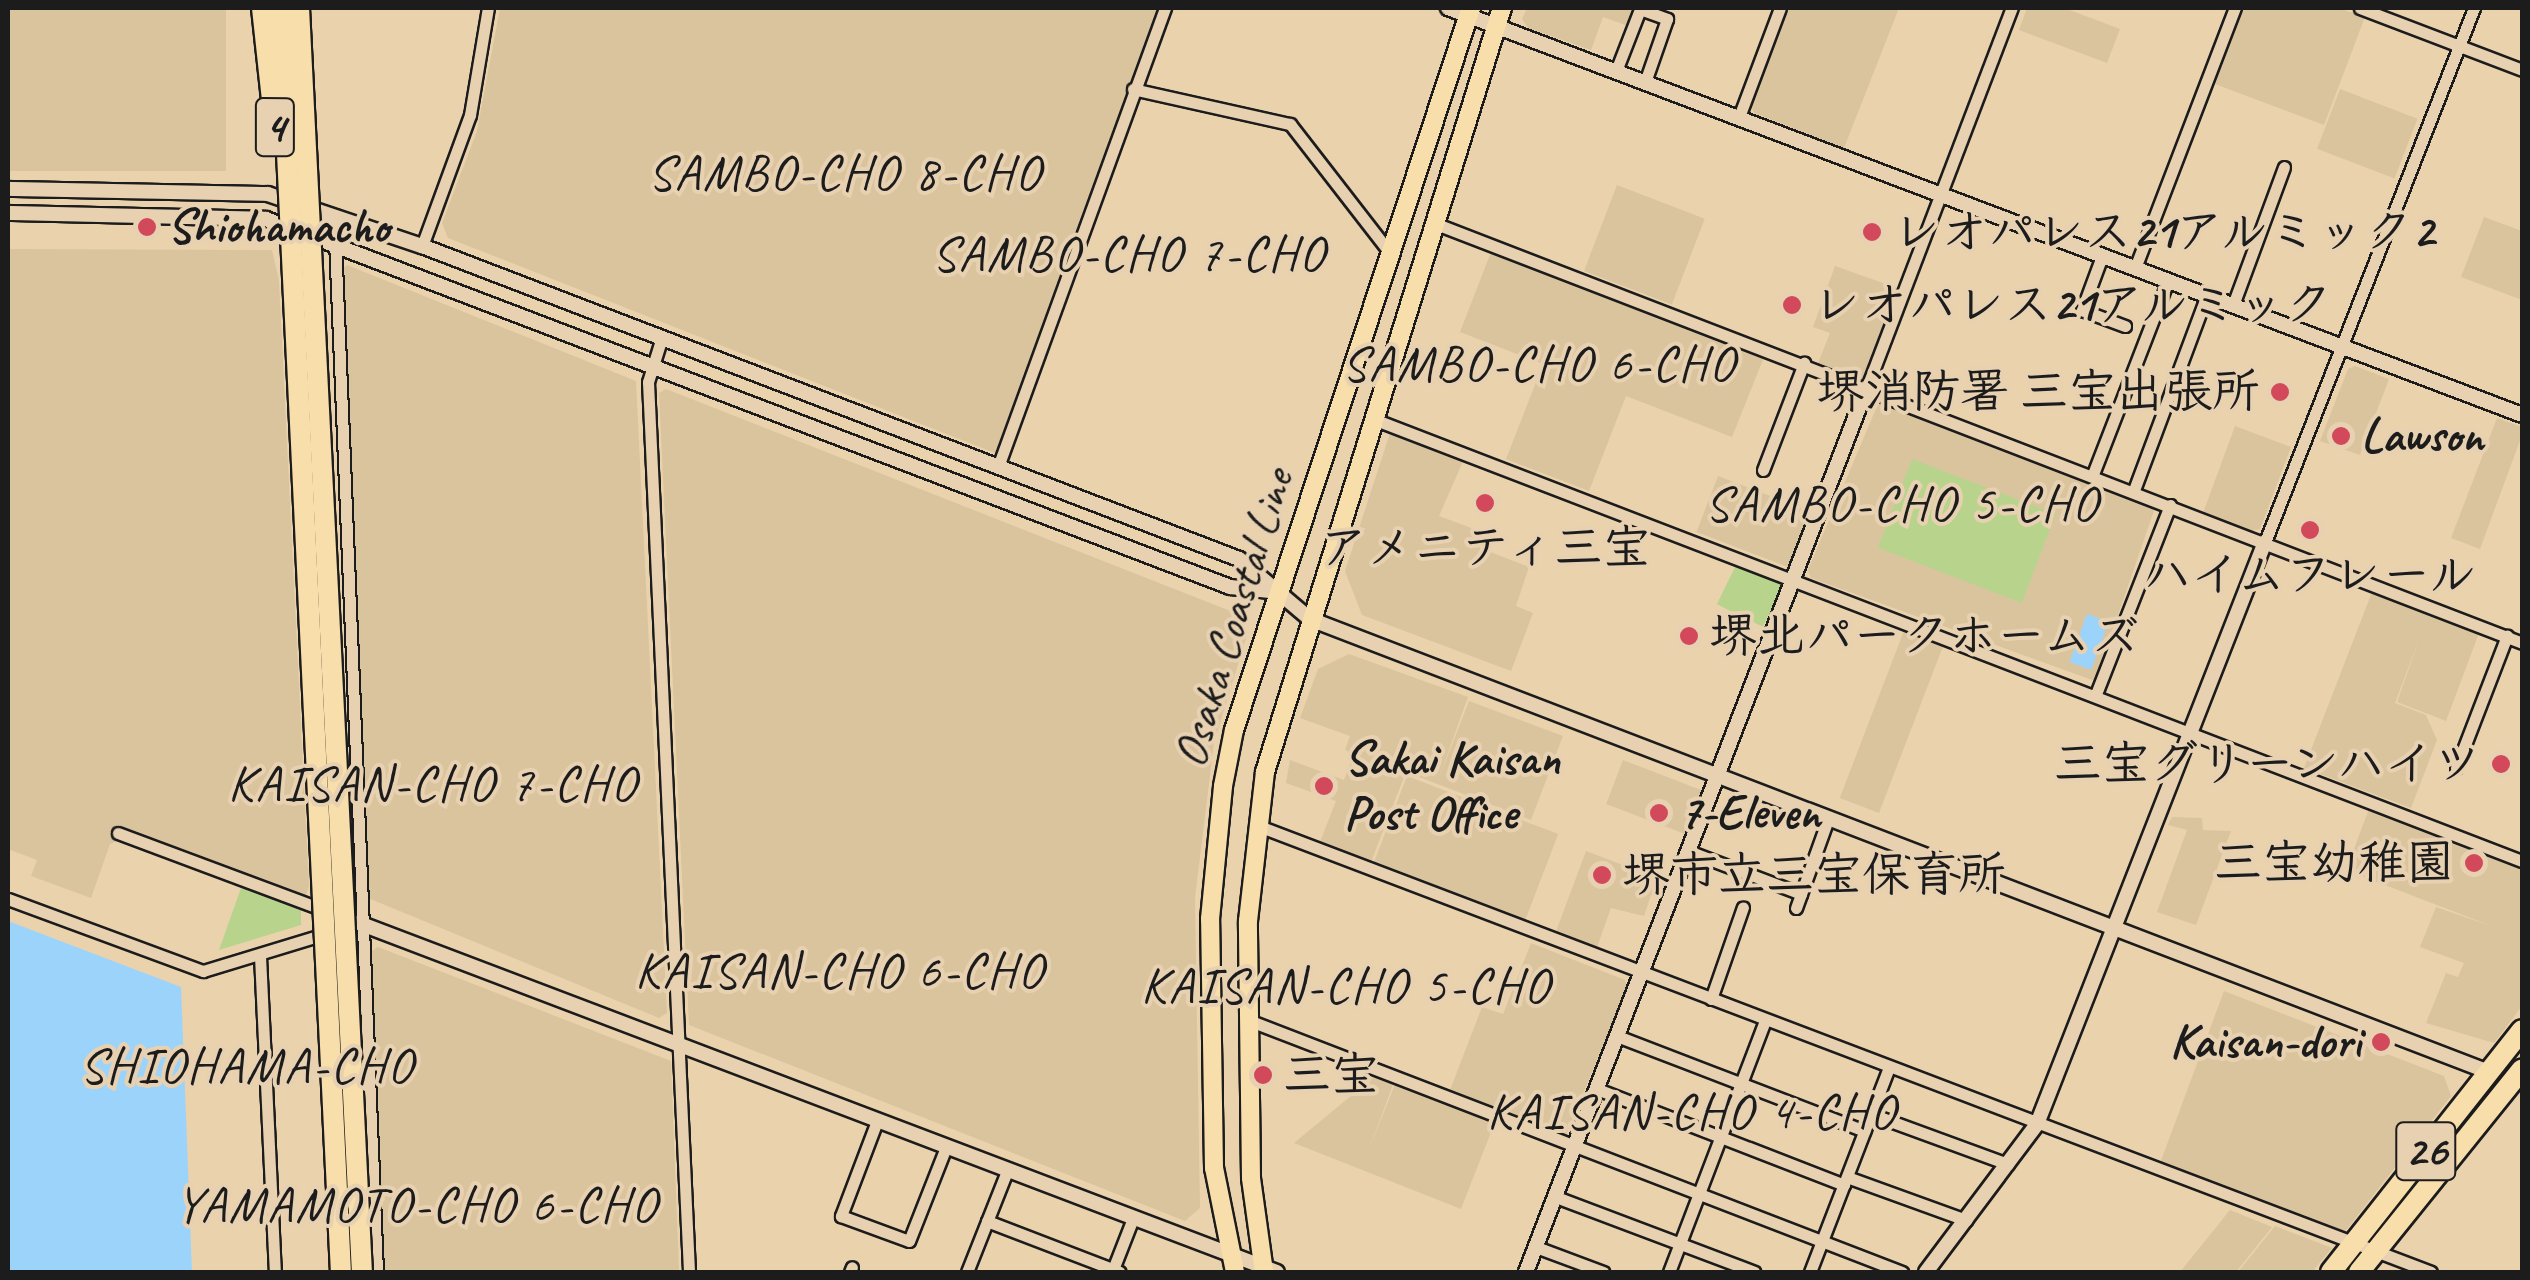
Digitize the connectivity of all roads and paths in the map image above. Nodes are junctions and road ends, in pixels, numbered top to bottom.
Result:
1 (262, 8) edge
2 (280, 8) edge
3 (288, 8) edge
4 (299, 8) edge
5 (488, 8) edge
6 (1164, 8) edge
7 (1448, 8) edge
8 (1780, 8) edge
9 (2012, 8) edge
10 (2235, 8) edge
11 (2360, 8) edge
12 (2474, 8) edge
13 (1470, 10) edge
14 (1501, 14) edge
15 (2459, 46) junction
16 (2522, 70) edge
17 (1616, 71) junction
18 (1645, 82) junction
19 (1134, 89) junction
20 (1738, 117) junction
21 (2284, 167) dead end
22 (8, 189) edge
23 (1942, 196) junction
24 (298, 203) junction
25 (8, 213) edge
26 (334, 215) junction
27 (1439, 225) junction
28 (295, 240) junction
29 (333, 244) junction
30 (422, 246) junction
31 (1390, 252) junction
32 (2102, 256) junction
33 (2135, 268) junction
34 (2168, 281) junction
35 (2207, 295) junction
36 (2233, 305) junction
37 (2125, 326) dead end
38 (662, 337) junction
39 (2340, 347) junction
40 (652, 363) junction
41 (1804, 363) junction
42 (1867, 387) junction
43 (2522, 414) edge
44 (1376, 420) junction
45 (999, 464) junction
46 (1763, 470) dead end
47 (2094, 474) junction
48 (2134, 490) junction
49 (2170, 505) junction
50 (2265, 542) junction
51 (1793, 580) junction
52 (1279, 592) junction
53 (1310, 619) junction
54 (2507, 636) junction
55 (2522, 643) edge
56 (2096, 694) junction
57 (2190, 732) junction
58 (2456, 768) dead end
59 (1717, 776) junction
60 (1828, 818) junction
61 (1256, 825) junction
62 (118, 833) dead end
63 (1688, 851) junction
64 (2522, 861) edge
65 (1801, 894) junction
66 (8, 899) edge
67 (1743, 907) dead end
68 (1796, 908) dead end
69 (360, 923) junction
70 (2116, 928) junction
71 (260, 956) junction
72 (1641, 972) junction
73 (1711, 999) junction
74 (1248, 1020) junction
75 (1765, 1020) junction
76 (2522, 1030) edge
77 (1617, 1036) junction
78 (677, 1046) junction
79 (1888, 1067) junction
80 (2522, 1069) edge
81 (2489, 1072) junction
82 (1742, 1082) junction
83 (1597, 1090) junction
84 (1871, 1114) junction
85 (876, 1121) junction
86 (2037, 1124) junction
87 (1864, 1131) junction
88 (1720, 1138) junction
89 (1576, 1146) junction
90 (946, 1147) junction
91 (2008, 1164) junction
92 (1007, 1171) junction
93 (1845, 1181) junction
94 (1699, 1194) junction
95 (1556, 1196) junction
96 (1133, 1218) junction
97 (1966, 1220) junction
98 (988, 1221) junction
99 (1822, 1242) junction
100 (1680, 1244) junction
101 (2353, 1244) junction
102 (1536, 1248) junction
103 (2374, 1253) junction
104 (1227, 1263) edge
105 (1268, 1271) edge
106 (275, 1272) edge
107 (342, 1272) edge
108 (362, 1272) edge
109 (376, 1272) edge
110 (689, 1272) edge
111 (969, 1272) edge
112 (1115, 1272) edge
113 (1235, 1272) edge
114 (1526, 1272) edge
115 (1602, 1272) edge
116 (1669, 1272) edge
117 (1754, 1272) edge
118 (1810, 1272) edge
119 (1902, 1272) edge
120 (1926, 1272) edge
121 (2331, 1272) edge
122 (2359, 1272) edge
123 (2431, 1272) edge

1 - 28 highway, 4, bridge
2 - 28 highway, 4, bridge
3 - 24 street
4 - 108 highway, 4, bridge
5 - 30 street
6 - 19 street
7 - 13 street
8 - 20 street
9 - 23 street
10 - 33 street
11 - 15 street
12 - 15 street
13 - 14 street
13 - 31 main road, Osaka Coastal Line
14 - 17 street
14 - 27 main road, Osaka Coastal Line
15 - 16 street
15 - 39 street
17 - 18 street
17 - 18 street
18 - 20 street
19 - 31 street
19 - 45 street
20 - 23 street
21 - 36 street
22 - 24 street
23 - 32 street
23 - 42 street
24 - 26 street
24 - 28 street
25 - 28 street
26 - 29 street
26 - 30 street
27 - 41 street
27 - 44 main road, Osaka Coastal Line
28 - 29 street
28 - 107 highway, 4, bridge
29 - 40 street
29 - 69 street
30 - 38 street
31 - 52 main road, Osaka Coastal Line
32 - 33 street
32 - 37 street
33 - 34 street
34 - 35 street
34 - 47 street
35 - 36 street
35 - 48 street
36 - 39 street
38 - 40 street
38 - 45 street
39 - 43 street
39 - 50 street
40 - 52 street
40 - 78 street
41 - 42 street
41 - 46 street
42 - 47 street
42 - 51 street
44 - 51 street
44 - 53 main road, Osaka Coastal Line
45 - 52 street
47 - 48 street
48 - 49 street
49 - 50 street
49 - 56 street
50 - 54 street
50 - 57 street
51 - 56 street
51 - 59 street
52 - 53 street
52 - 104 main road, Osaka Coastal Line
53 - 59 street
53 - 61 main road, Osaka Coastal Line
54 - 55 street
54 - 58 street
56 - 57 street
57 - 64 street
57 - 70 street
59 - 60 street
59 - 63 street
60 - 65 street
60 - 70 street
61 - 72 street
61 - 74 main road, Osaka Coastal Line
62 - 69 street
63 - 65 street
63 - 72 street
65 - 68 street
66 - 71 street
67 - 73 street
69 - 71 street
69 - 78 street
69 - 109 street
70 - 81 street
70 - 86 street
71 - 106 street
72 - 73 street
72 - 77 street
73 - 75 street
74 - 89 street
74 - 105 main road, Osaka Coastal Line
75 - 79 street
75 - 82 street
76 - 81 highway, 26
77 - 82 street
77 - 83 street
78 - 85 street
78 - 110 street
79 - 84 street
79 - 86 street
80 - 103 highway, 26
81 - 101 highway, 26
82 - 87 street
82 - 88 street
83 - 88 street
83 - 89 street
84 - 87 street
84 - 91 street
85 - 90 street
85 - 90 street
86 - 91 street
86 - 101 street
87 - 93 street
88 - 93 street
88 - 94 street
89 - 94 street
89 - 95 street
90 - 92 street
91 - 97 street
92 - 96 street
92 - 98 street
93 - 97 street
93 - 99 street
94 - 99 street
94 - 100 street
95 - 100 street
95 - 102 street
96 - 104 street
96 - 112 street
97 - 120 street
98 - 111 street
98 - 112 street
99 - 118 street
99 - 119 street
100 - 116 street
100 - 117 street
101 - 103 street
101 - 121 highway, 26
102 - 114 street
102 - 115 street
103 - 122 highway, 26
103 - 123 street
104 - 105 street
104 - 113 main road, Osaka Coastal Line

